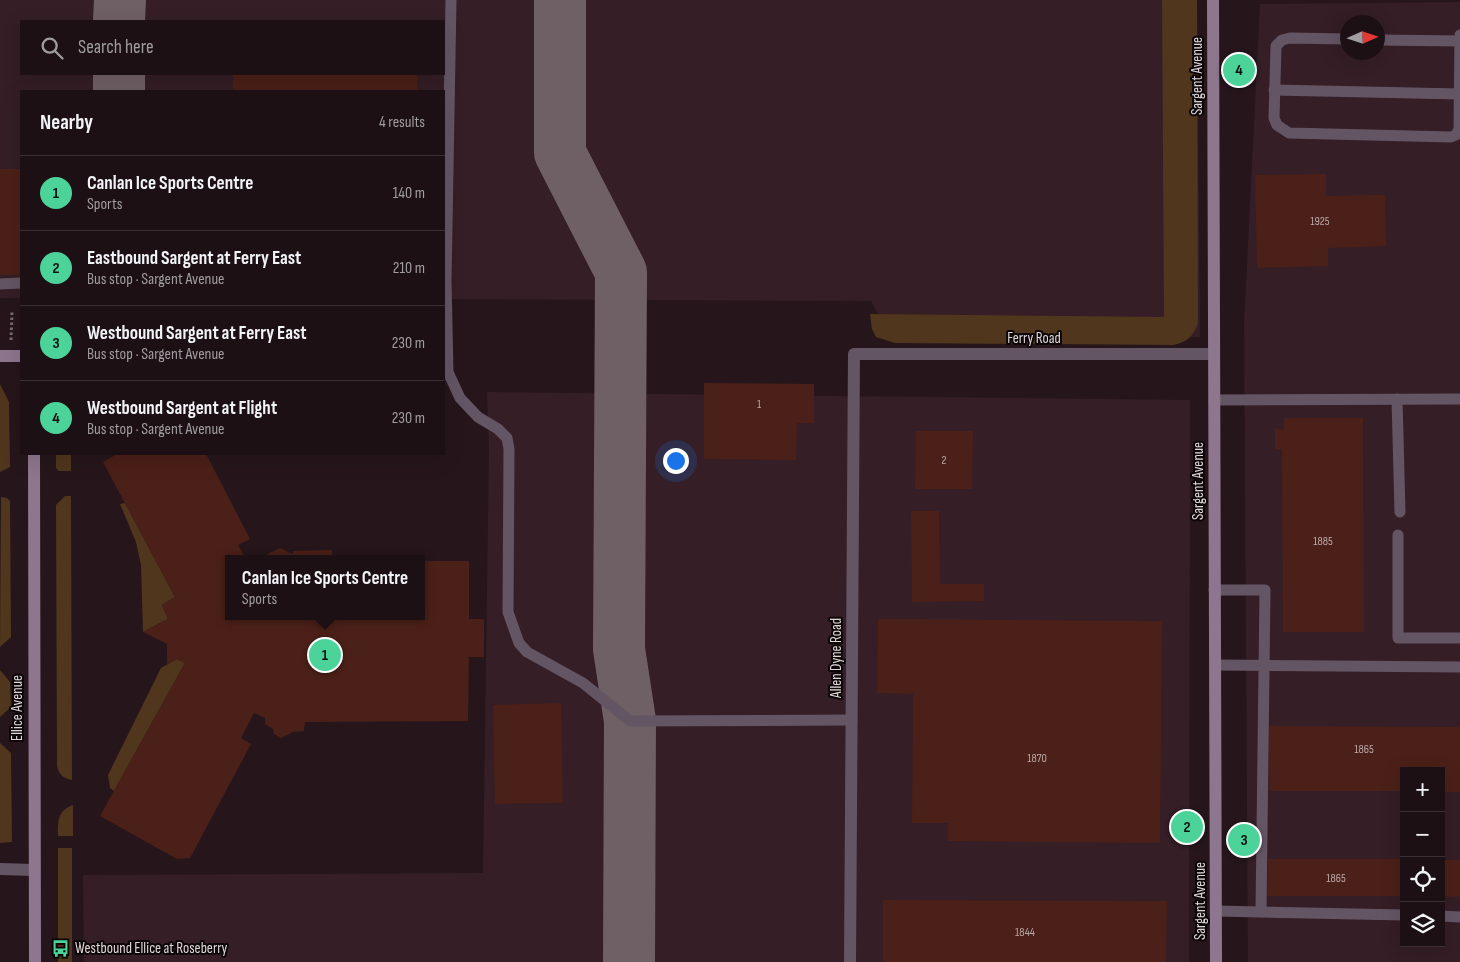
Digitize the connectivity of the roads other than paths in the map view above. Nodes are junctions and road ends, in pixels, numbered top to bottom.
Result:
1 (451, 0) edge
2 (1213, 0) edge
3 (1460, 35) edge
4 (1340, 39) edge
5 (1385, 40) edge
6 (1460, 42) edge
7 (1274, 90) junction
8 (1459, 94) edge
9 (446, 228) edge
10 (445, 281) edge
11 (20, 283) edge
12 (0, 284) edge
13 (445, 343) edge
14 (854, 354) joint
15 (1214, 354) junction
16 (1397, 399) junction
17 (1460, 399) edge
18 (1214, 400) junction
19 (34, 455) edge
20 (1400, 512) dead end
21 (1398, 535) dead end
22 (1214, 590) junction
23 (1460, 638) edge
24 (1215, 665) junction
25 (1265, 665) junction
26 (1460, 667) edge
27 (852, 720) junction
28 (0, 869) edge
29 (34, 870) junction
30 (1216, 911) junction
31 (1261, 911) junction
32 (1400, 915) edge
33 (1445, 916) edge
34 (1460, 917) edge
35 (35, 962) edge
36 (850, 962) edge
37 (1216, 962) edge

1 - 9 lane
2 - 15 street, Sargent Avenue
3 - 6 lane
4 - 7 lane
5 - 6 lane
6 - 8 lane
7 - 8 lane
7 - 8 lane
9 - 10 lane
10 - 13 lane
11 - 12 lane
13 - 27 lane
14 - 15 street, Ferry Road
14 - 27 street, Allen Dyne Road
15 - 18 street, Sargent Avenue
16 - 17 lane
16 - 18 lane
16 - 20 lane
18 - 22 street, Sargent Avenue
19 - 29 street, Ellice Avenue
21 - 23 lane
22 - 24 street, Sargent Avenue
22 - 25 lane
24 - 25 lane
24 - 30 street, Sargent Avenue
25 - 26 lane
25 - 31 lane
27 - 36 street, Allen Dyne Road
28 - 29 street
29 - 35 street, Ellice Avenue
30 - 31 lane
30 - 37 street, Sargent Avenue
31 - 32 lane
33 - 34 lane

